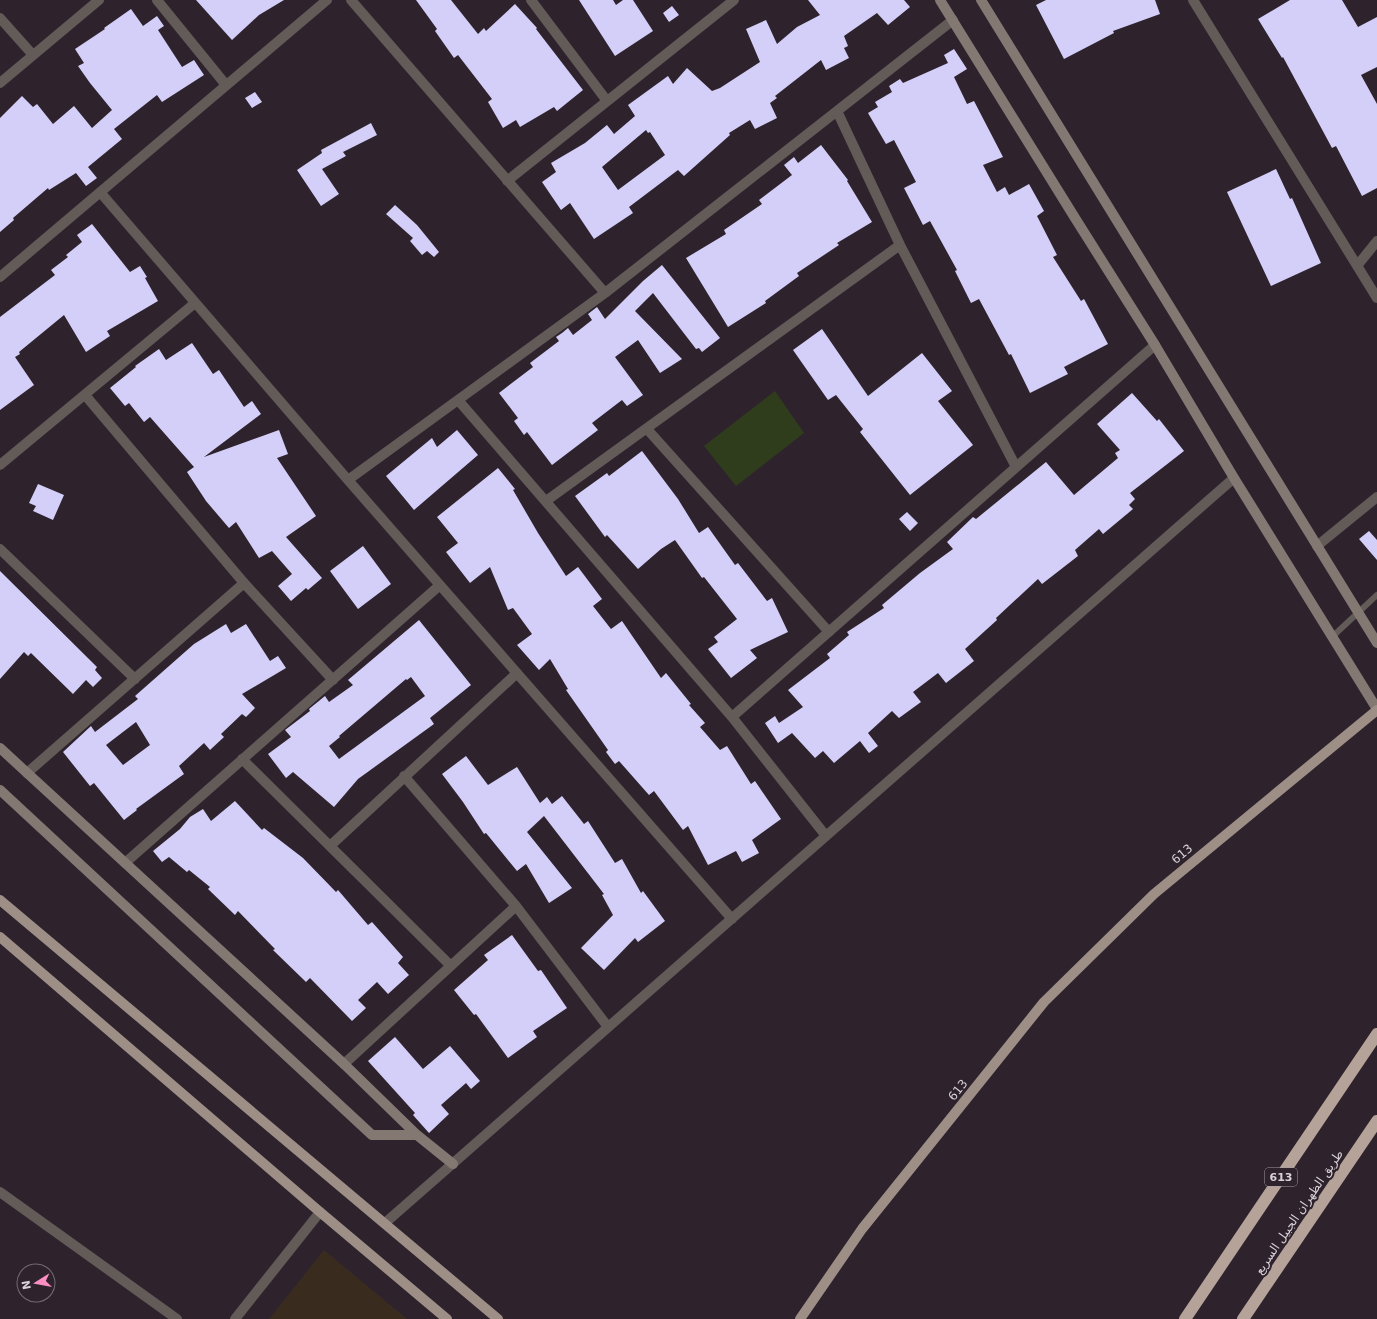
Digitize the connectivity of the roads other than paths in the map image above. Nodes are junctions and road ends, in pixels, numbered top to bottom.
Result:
1 (99, 0) edge
2 (157, 0) edge
3 (328, 0) edge
4 (351, 0) edge
5 (531, 0) edge
6 (734, 0) edge
7 (940, 0) edge
8 (981, 0) edge
9 (1194, 0) edge
10 (0, 18) edge
11 (953, 20) junction
12 (33, 55) junction
13 (0, 83) edge
14 (226, 85) junction
15 (607, 101) junction
16 (837, 111) junction
17 (507, 180) junction
18 (100, 192) junction
19 (1377, 241) edge
20 (900, 245) junction
21 (1356, 266) junction
22 (0, 277) edge
23 (605, 293) junction
24 (1377, 298) edge
25 (195, 303) junction
26 (1155, 345) junction
27 (85, 395) junction
28 (458, 400) junction
29 (646, 429) junction
30 (0, 465) edge
31 (1016, 467) junction
32 (1234, 478) junction
33 (348, 480) junction
34 (1377, 497) edge
35 (546, 501) junction
36 (1317, 546) junction
37 (0, 549) edge
38 (244, 583) junction
39 (440, 585) junction
40 (1377, 595) edge
41 (1359, 614) junction
42 (829, 632) junction
43 (1332, 637) junction
44 (1377, 643) edge
45 (517, 673) junction
46 (135, 679) junction
47 (333, 680) junction
48 (1377, 710) edge
49 (732, 717) junction
50 (0, 748) edge
51 (242, 759) junction
52 (27, 773) junction
53 (404, 776) junction
54 (0, 790) edge
55 (826, 836) junction
56 (330, 846) junction
57 (125, 862) junction
58 (0, 900) edge
59 (516, 906) junction
60 (732, 919) junction
61 (0, 937) edge
62 (451, 966) junction
63 (608, 1027) junction
64 (1377, 1034) edge
65 (344, 1064) junction
66 (1377, 1121) edge
67 (417, 1135) junction
68 (453, 1164) junction
69 (0, 1192) edge
70 (320, 1212) junction
71 (385, 1223) junction
72 (177, 1319) edge
73 (235, 1319) edge
74 (447, 1319) edge
75 (498, 1319) edge
76 (800, 1319) edge
77 (1185, 1319) edge
78 (1243, 1319) edge

1 - 12 street
2 - 14 street
3 - 14 street
4 - 17 street
5 - 15 street
6 - 15 street
7 - 11 street
8 - 36 street
9 - 21 street
10 - 12 street
11 - 16 street
11 - 26 street
12 - 13 street
14 - 18 street
15 - 17 street
16 - 20 street
16 - 23 street
17 - 23 street
18 - 22 street
18 - 25 street
19 - 21 street
20 - 29 street
20 - 31 street
21 - 24 street
23 - 28 street
25 - 27 street
25 - 33 street
26 - 31 street
26 - 32 street
27 - 30 street
27 - 38 street
28 - 33 street
28 - 35 street
29 - 35 street
29 - 42 street
31 - 42 street
32 - 43 street
32 - 55 street
33 - 39 street
34 - 36 street
35 - 49 street
36 - 41 street
37 - 46 street
38 - 46 street
38 - 47 street
39 - 45 street
39 - 47 street
40 - 41 lane
41 - 43 lane
41 - 44 street
42 - 49 street
43 - 48 street
45 - 53 street
45 - 60 street
46 - 52 street
47 - 51 street
48 - 76 main road, 613
49 - 55 street
50 - 52 street
51 - 56 street
51 - 57 street
52 - 57 street
53 - 56 street
53 - 59 street
54 - 67 street
55 - 60 street
56 - 62 street
57 - 65 street
58 - 71 main road
59 - 62 street
59 - 63 street
60 - 63 street
61 - 70 main road
62 - 65 street
63 - 68 street
64 - 77 highway, 613
65 - 67 street
66 - 78 highway, طريق الظهران الجبيل السريع
67 - 68 street
68 - 71 street
69 - 72 street
70 - 73 street
70 - 74 main road
71 - 75 main road

